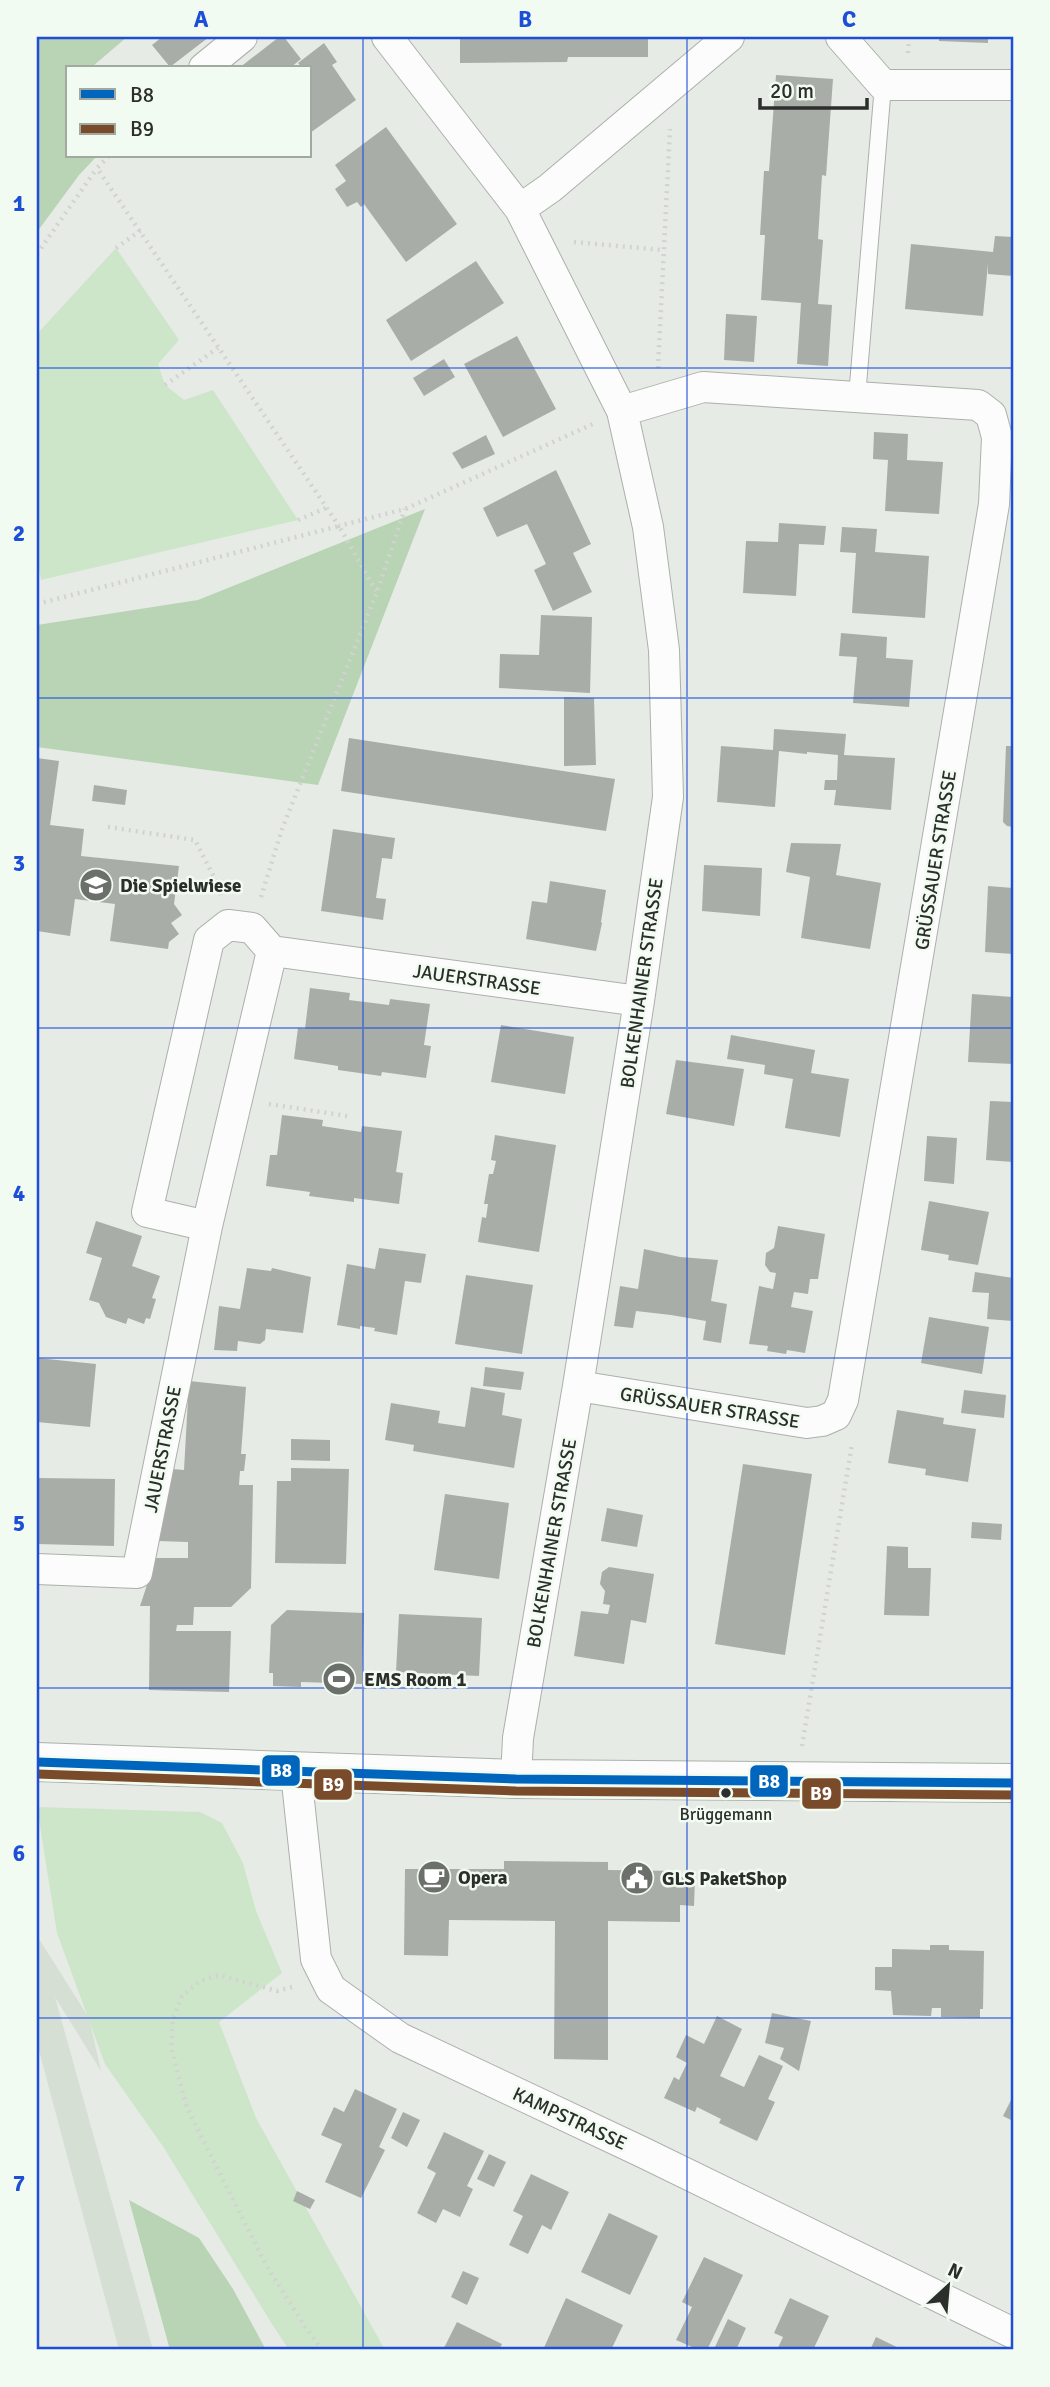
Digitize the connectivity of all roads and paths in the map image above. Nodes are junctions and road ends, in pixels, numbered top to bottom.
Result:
1 (242, 37) edge
2 (387, 37) edge
3 (729, 37) edge
4 (841, 37) edge
5 (206, 66) edge
6 (672, 85) junction
7 (883, 85) junction
8 (1013, 85) edge
9 (107, 158) edge
10 (97, 168) junction
11 (520, 208) junction
12 (141, 230) junction
13 (536, 239) junction
14 (116, 248) dead end
15 (663, 250) junction
16 (37, 254) edge
17 (218, 348) junction
18 (165, 385) dead end
19 (857, 397) junction
20 (657, 401) junction
21 (622, 411) junction
22 (326, 509) junction
23 (405, 509) junction
24 (298, 520) dead end
25 (339, 526) junction
26 (377, 592) junction
27 (37, 604) edge
28 (108, 827) dead end
29 (240, 927) junction
30 (272, 951) junction
31 (639, 1001) junction
32 (237, 1100) junction
33 (347, 1116) dead end
34 (207, 1226) junction
35 (578, 1386) junction
36 (836, 1415) junction
37 (37, 1569) edge
38 (37, 1762) edge
39 (296, 1773) junction
40 (516, 1779) junction
41 (796, 1782) junction
42 (1013, 1783) edge
43 (292, 1987) dead end
44 (1013, 2333) edge
45 (323, 2350) edge

1 - 5 street
2 - 11 street, BOLKENHAINER STRASSE
3 - 6 street
4 - 7 street
6 - 11 street
6 - 15 path
7 - 8 street
7 - 19 lane
9 - 10 path
10 - 12 path
10 - 16 path
11 - 13 street, BOLKENHAINER STRASSE
12 - 14 path
12 - 17 path
13 - 15 path
13 - 21 street, BOLKENHAINER STRASSE
15 - 20 path
17 - 18 path
17 - 22 path
19 - 20 street, GRÜSSAUER STRASSE
19 - 36 street, GRÜSSAUER STRASSE
20 - 21 street, GRÜSSAUER STRASSE
21 - 23 path
21 - 31 street, BOLKENHAINER STRASSE
22 - 24 path
22 - 25 path
23 - 25 path
23 - 26 path
25 - 26 path
25 - 27 path
26 - 29 path
28 - 29 path
29 - 30 street
29 - 34 street
30 - 31 street, JAUERSTRASSE
30 - 32 street, JAUERSTRASSE
31 - 35 street, BOLKENHAINER STRASSE
32 - 33 path
32 - 34 street, JAUERSTRASSE
34 - 37 street, JAUERSTRASSE
35 - 36 street, GRÜSSAUER STRASSE
35 - 40 street, BOLKENHAINER STRASSE
36 - 41 path
38 - 39 street
39 - 40 street
39 - 44 street, KAMPSTRASSE
40 - 41 street
41 - 42 street
43 - 45 path

